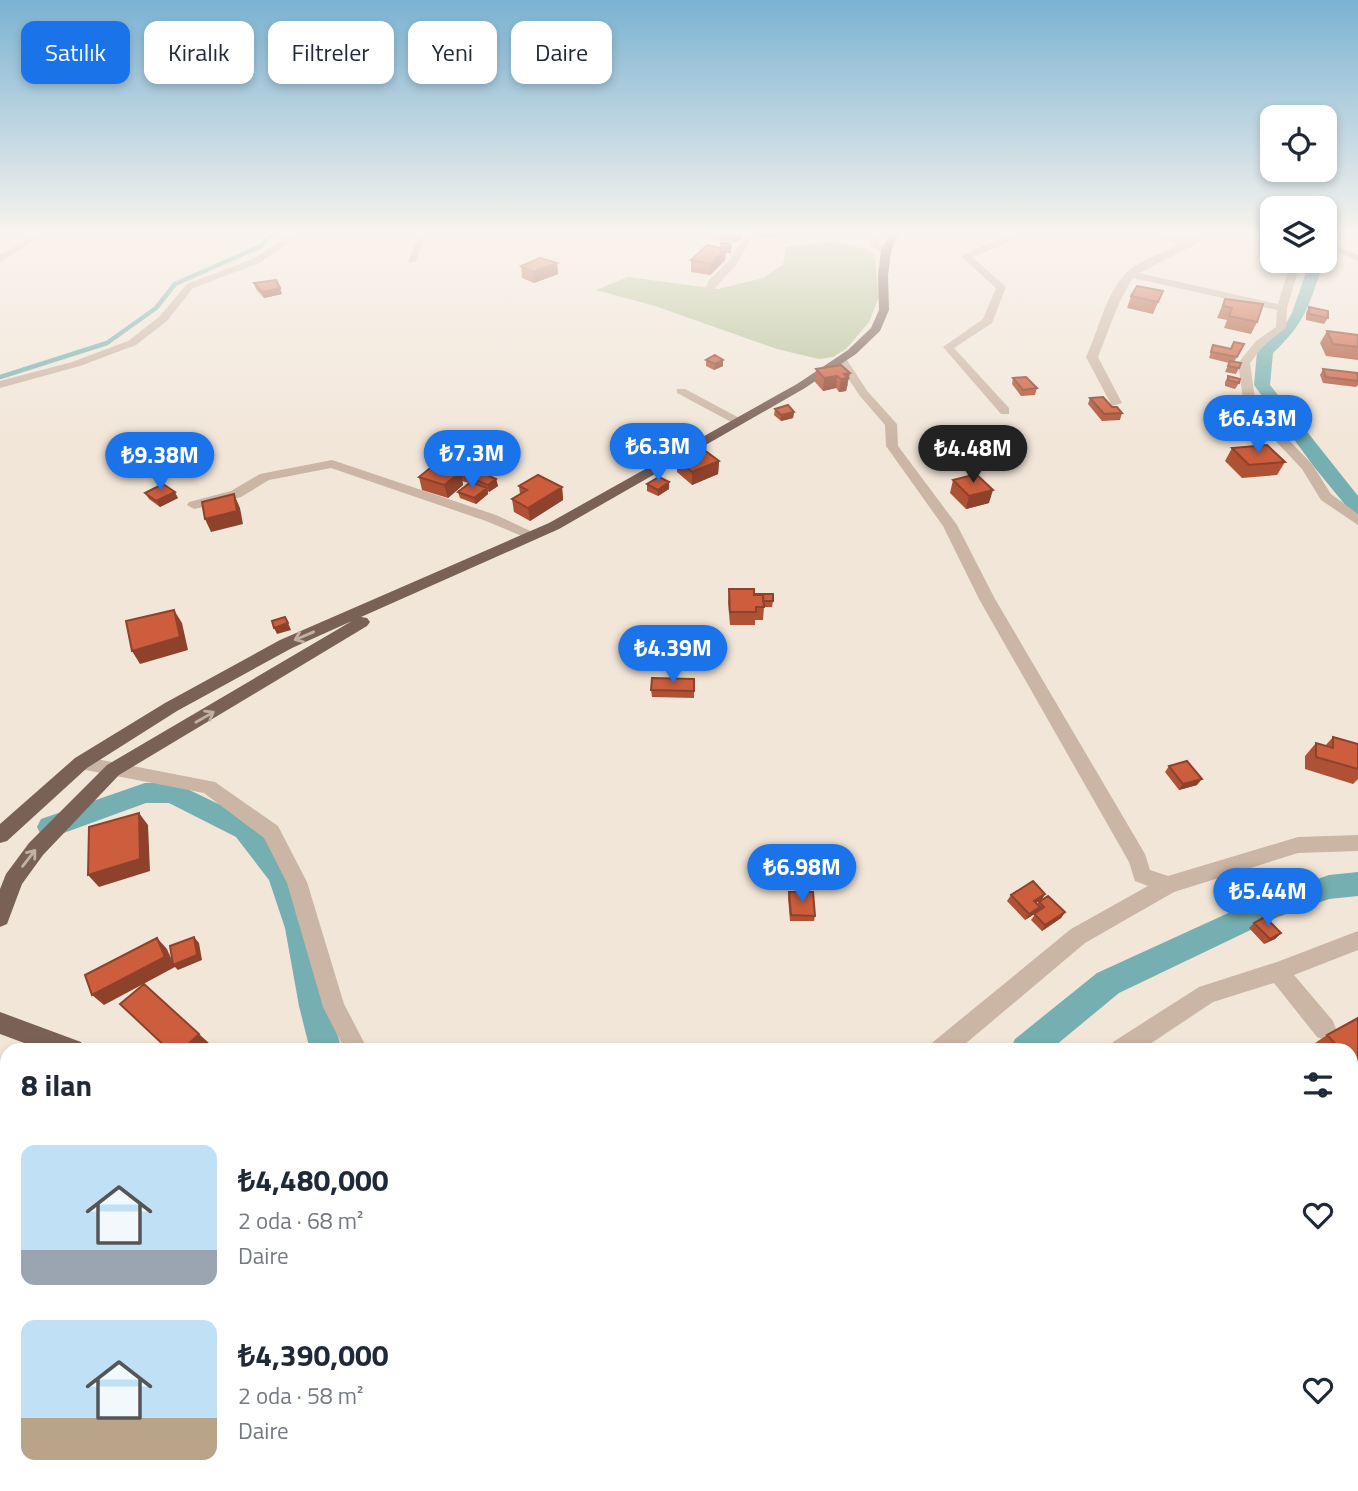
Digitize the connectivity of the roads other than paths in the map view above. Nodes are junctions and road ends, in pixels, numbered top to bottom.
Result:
1 (178, 301) edge
2 (884, 301) edge
3 (995, 301) edge
4 (1113, 301) edge
5 (1249, 301) edge
6 (1284, 301) edge
7 (1282, 308) junction
8 (841, 359) junction
9 (0, 385) edge
10 (681, 391) dead end
11 (1116, 403) dead end
12 (1005, 411) dead end
13 (739, 421) junction
14 (194, 505) dead end
15 (1358, 521) edge
16 (534, 536) junction
17 (412, 590) junction
18 (82, 763) junction
19 (113, 770) junction
20 (0, 835) edge
21 (1358, 843) edge
22 (1168, 884) junction
23 (0, 918) edge
24 (1358, 940) edge
25 (1278, 972) junction
26 (0, 1023) edge
27 (1325, 1029) dead end
28 (54, 1043) edge
29 (353, 1043) edge
30 (948, 1043) edge
31 (1132, 1043) edge

1 - 9 street
2 - 8 main road
3 - 12 street
4 - 11 street
5 - 7 street
6 - 7 street
7 - 15 street
8 - 13 main road
8 - 22 street
10 - 13 street
13 - 16 main road
14 - 16 street
16 - 17 main road
17 -> 18 main road
19 -> 17 main road
18 - 19 street
18 - 20 main road
23 -> 19 main road
19 - 29 street
21 - 22 street
22 - 30 street
24 - 25 street
25 - 27 street
25 - 31 street
26 - 28 main road

